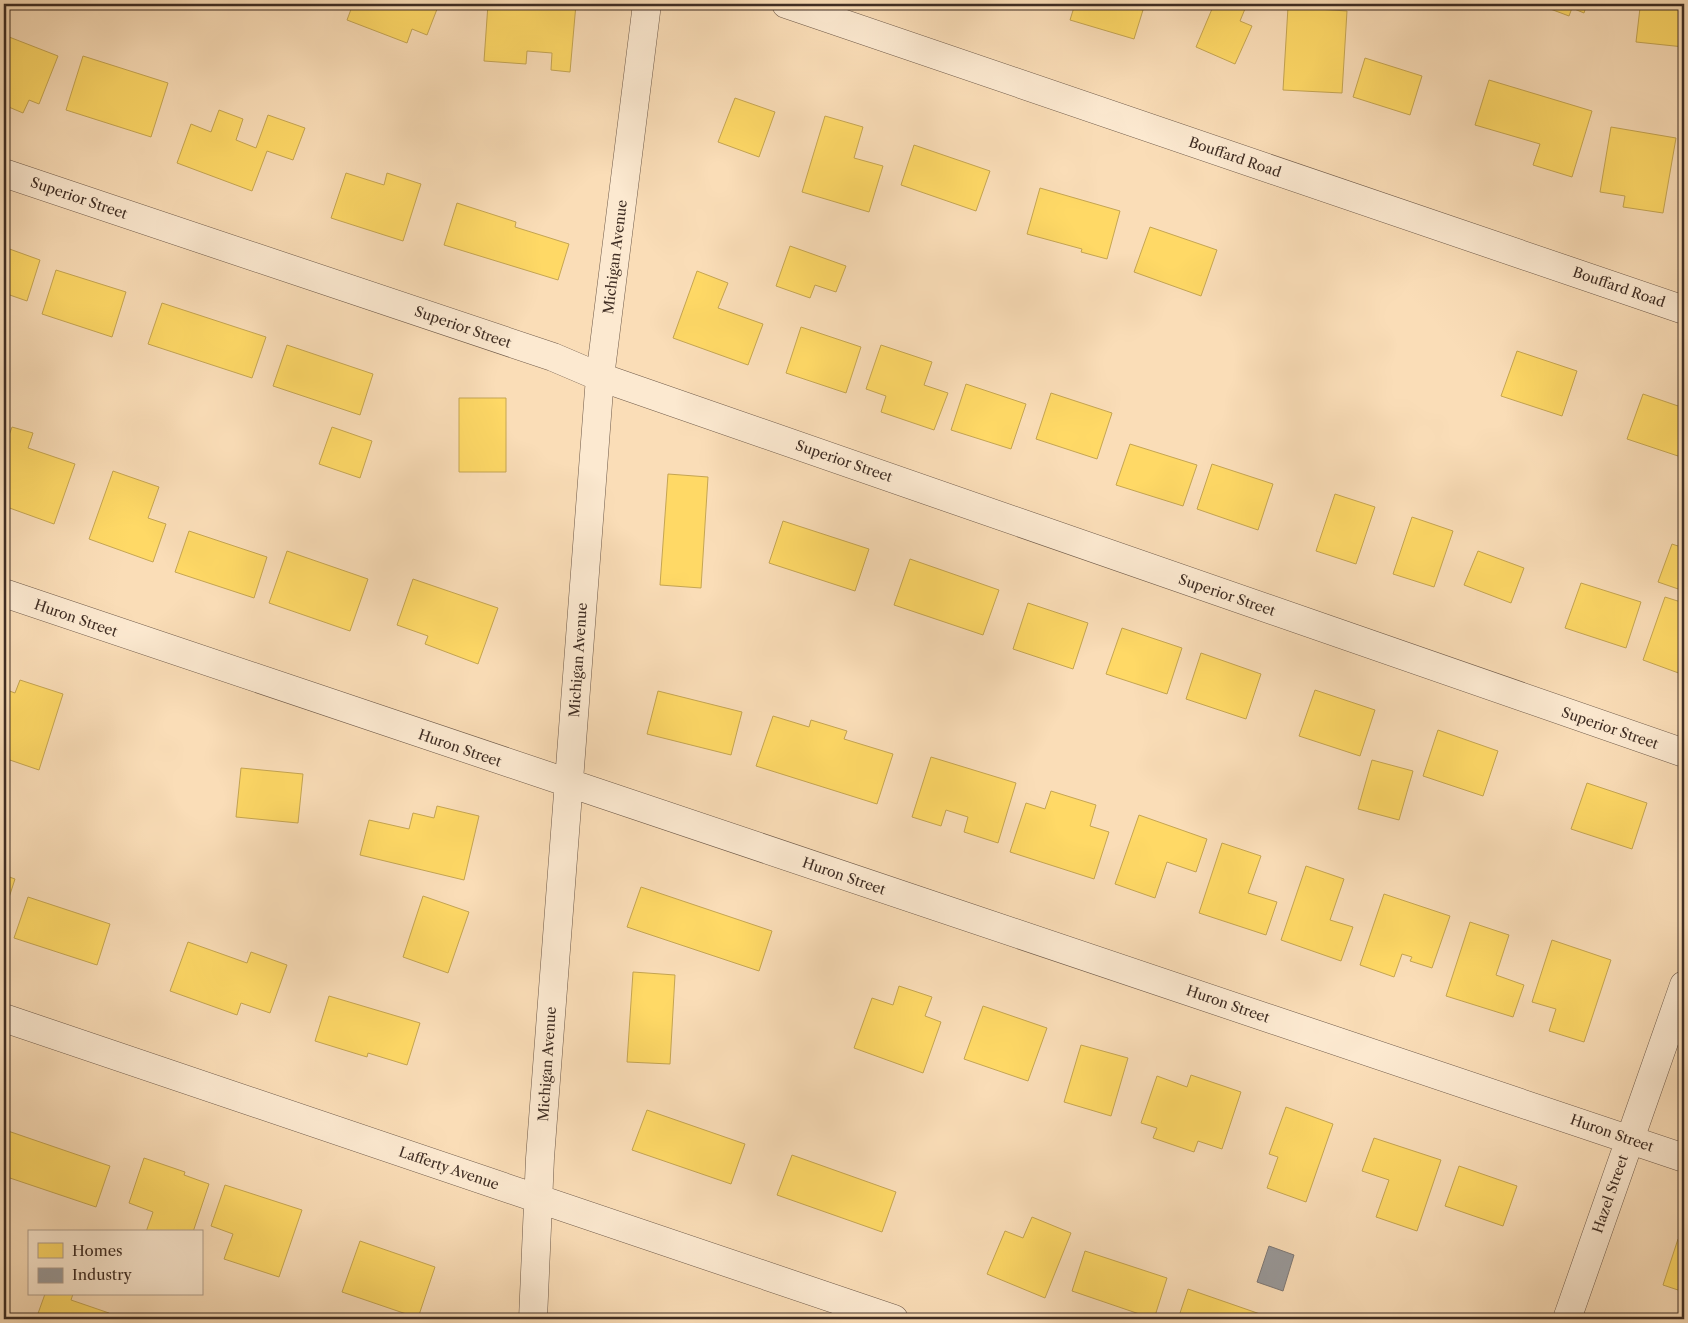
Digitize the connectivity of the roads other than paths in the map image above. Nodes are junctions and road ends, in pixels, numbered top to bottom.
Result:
1 (647, 4) edge
2 (786, 4) edge
3 (4, 173) edge
4 (1684, 310) edge
5 (600, 377) junction
6 (4, 593) edge
7 (1684, 754) edge
8 (569, 783) junction
9 (1684, 984) edge
10 (4, 1018) edge
11 (1629, 1139) junction
12 (1684, 1158) edge
13 (538, 1198) junction
14 (533, 1319) edge
15 (894, 1319) edge
16 (1566, 1319) edge

1 - 5 street, Michigan Avenue
2 - 4 street, Bouffard Road
3 - 5 street, Superior Street
5 - 7 street, Superior Street
5 - 8 street, Michigan Avenue
6 - 8 street, Huron Street
8 - 11 street, Huron Street
8 - 13 street, Michigan Avenue
9 - 11 street, Hazel Street
10 - 13 street, Lafferty Avenue
11 - 12 street, Huron Street
11 - 16 street, Hazel Street
13 - 14 street, Michigan Avenue
13 - 15 street, Lafferty Avenue

